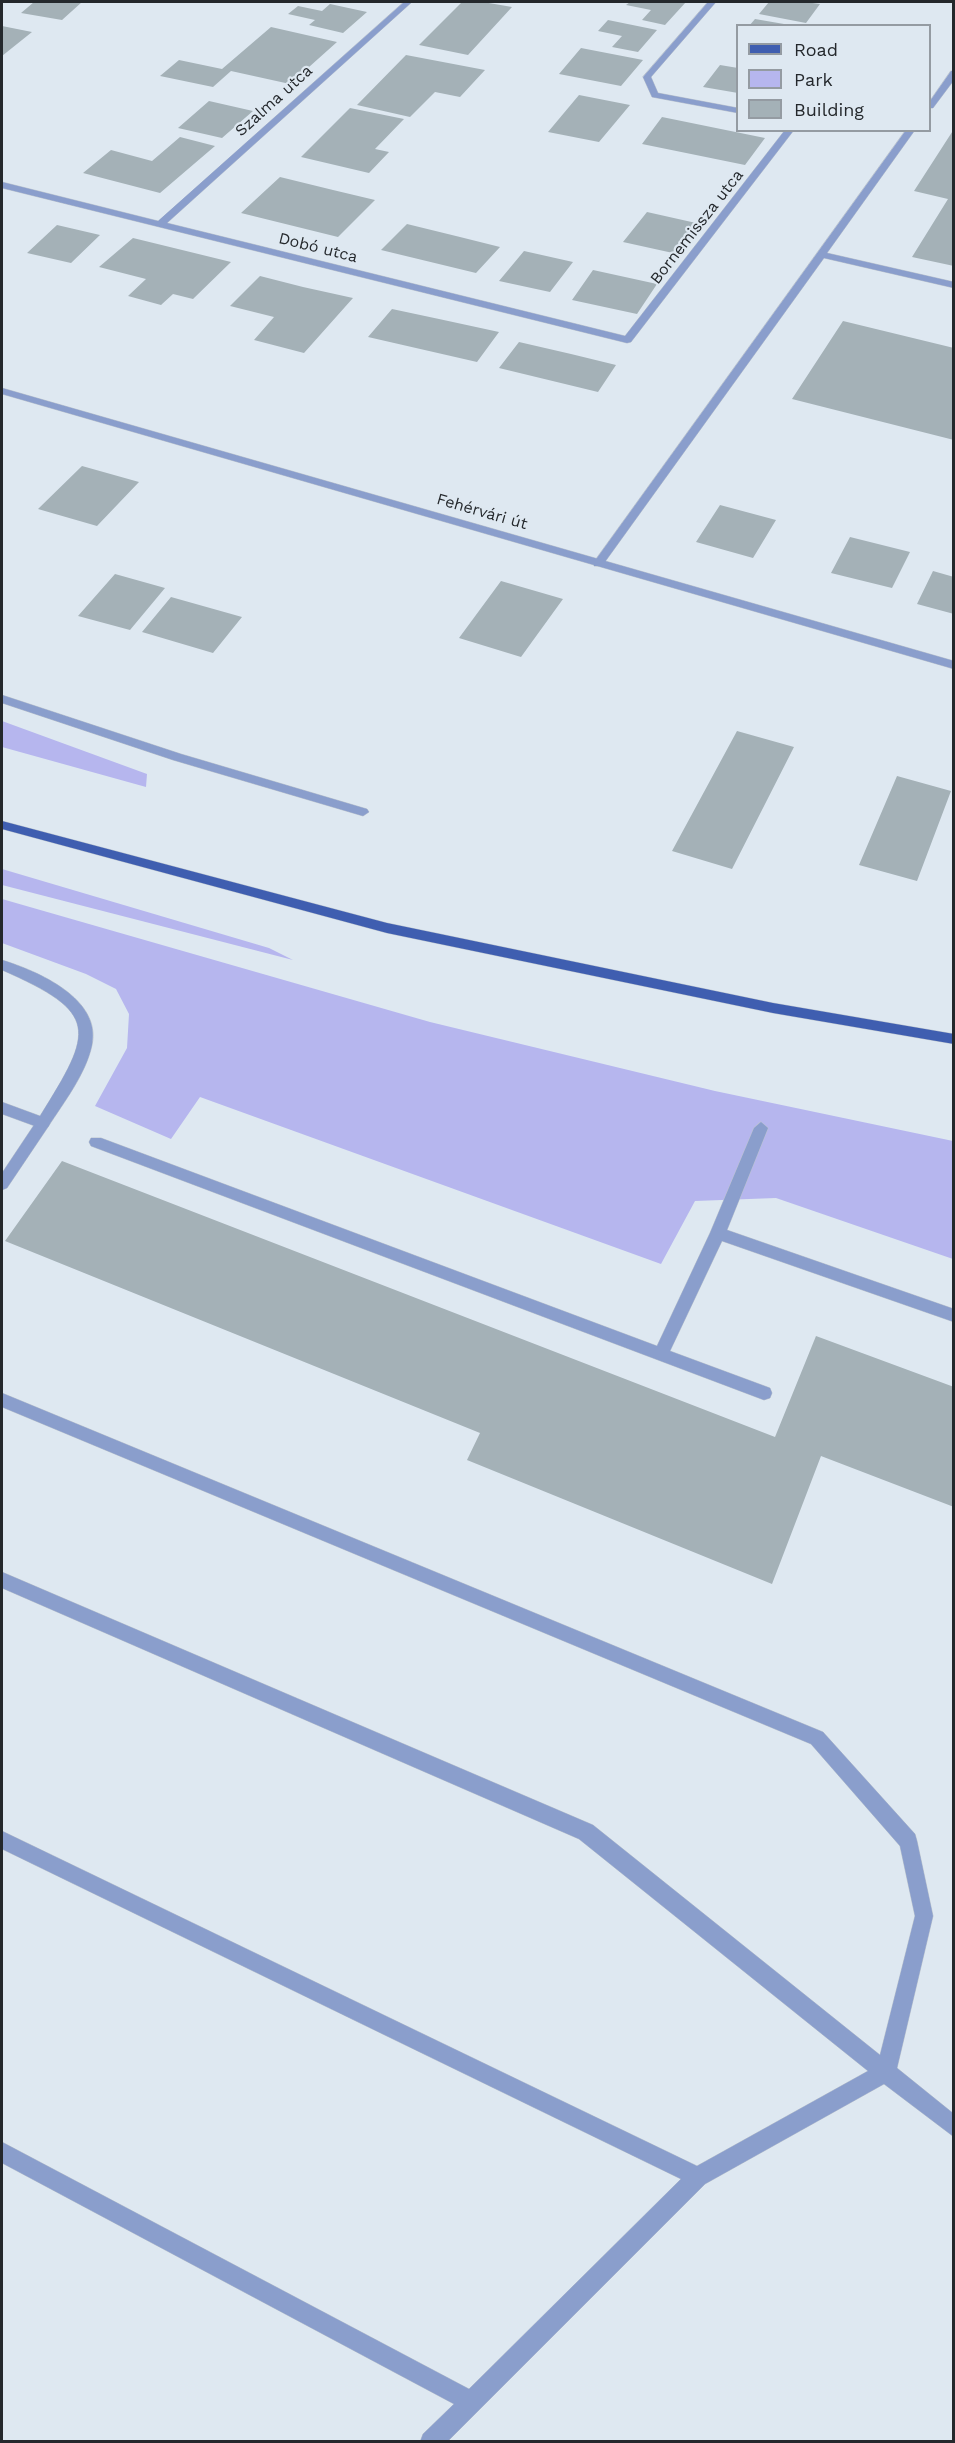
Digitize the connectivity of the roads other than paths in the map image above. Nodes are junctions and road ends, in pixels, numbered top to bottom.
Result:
1 (408, 2) edge
2 (712, 2) edge
3 (954, 73) edge
4 (931, 104) edge
5 (736, 111) edge
6 (789, 132) edge
7 (910, 132) edge
8 (2, 185) edge
9 (160, 224) junction
10 (821, 254) junction
11 (954, 285) edge
12 (627, 340) joint
13 (2, 391) edge
14 (598, 564) junction
15 (954, 665) edge
16 (2, 699) edge
17 (363, 812) dead end
18 (2, 825) edge
19 (2, 966) edge
20 (954, 1039) edge
21 (2, 1108) edge
22 (43, 1123) junction
23 (761, 1128) dead end
24 (96, 1142) dead end
25 (2, 1184) edge
26 (718, 1233) junction
27 (954, 1316) edge
28 (661, 1354) junction
29 (764, 1393) dead end
30 (2, 1400) edge
31 (2, 1580) edge
32 (2, 1840) edge
33 (886, 2072) junction
34 (954, 2127) edge
35 (2, 2152) edge
36 (698, 2177) junction
37 (470, 2402) junction
38 (431, 2442) edge

1 - 9 street, Szalma utca
2 - 5 street
3 - 4 street
6 - 12 street, Bornemissza utca
7 - 10 street
8 - 9 street, Dobó utca
9 - 12 street, Dobó utca
10 - 11 street
10 - 14 street
13 - 14 street, Fehérvári út
14 - 15 street, Fehérvári út
16 - 17 street
18 - 20 main road
19 - 22 street
21 - 22 street
22 - 25 street
23 - 26 street
24 - 28 street
26 - 27 street
26 - 28 street
28 - 29 street
30 - 33 street
31 - 33 street
32 - 36 street
33 - 34 street
33 - 36 street
35 - 37 street
36 - 37 street
37 - 38 street

